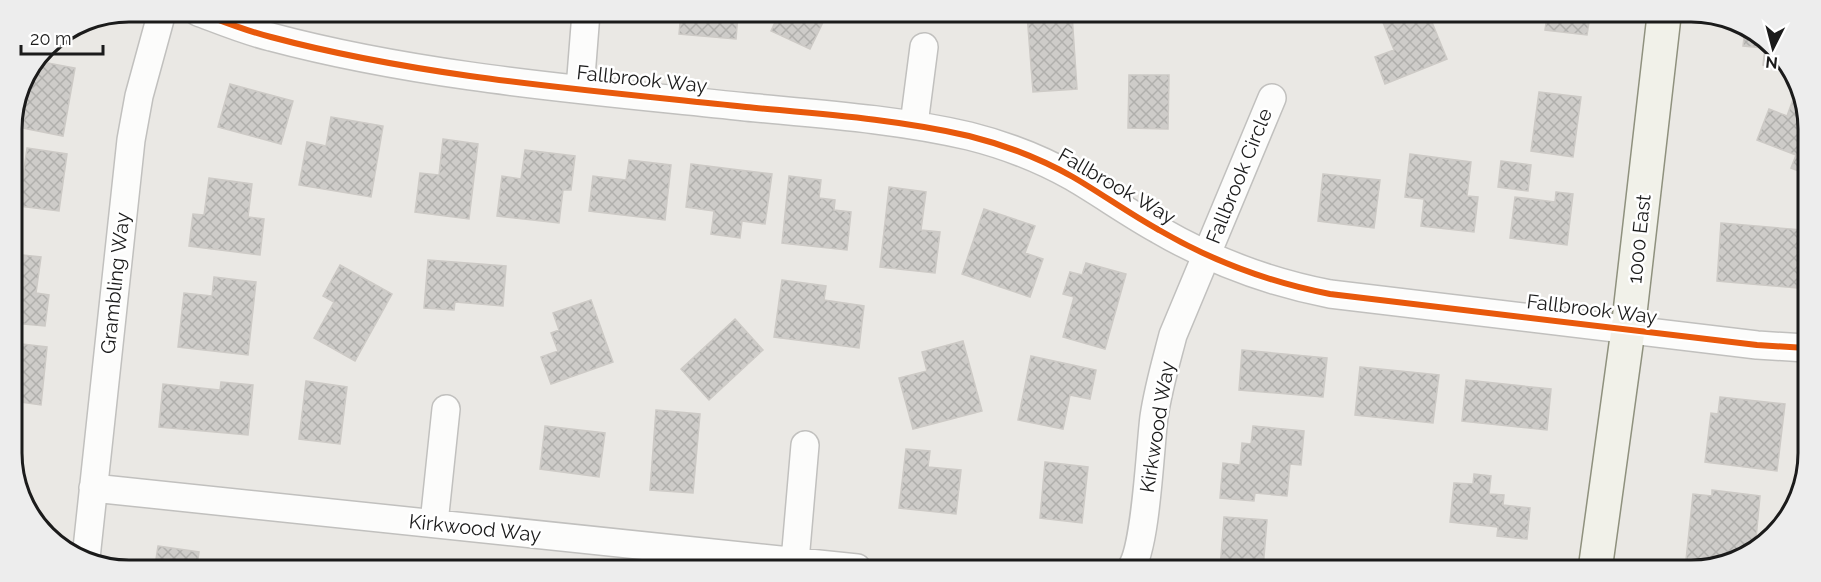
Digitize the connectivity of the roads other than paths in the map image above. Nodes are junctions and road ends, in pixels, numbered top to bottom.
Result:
1 (1663, 22) edge
2 (159, 23) edge
3 (229, 23) edge
4 (585, 23) edge
5 (924, 47) dead end
6 (580, 89) junction
7 (1272, 98) dead end
8 (914, 124) junction
9 (1207, 255) junction
10 (1628, 330) junction
11 (1798, 348) edge
12 (446, 409) dead end
13 (805, 445) dead end
14 (93, 488) junction
15 (435, 523) junction
16 (87, 550) edge
17 (1134, 559) edge
18 (1597, 559) edge
19 (782, 560) edge
20 (795, 560) edge

1 - 10 street, 1000 East
2 - 14 street, Grambling Way
3 - 6 street, Fallbrook Way
4 - 6 street, Fallbrook Way
5 - 8 street
6 - 8 street, Fallbrook Way
7 - 9 street, Fallbrook Circle
8 - 9 street, Fallbrook Way
9 - 10 street, Fallbrook Way
9 - 17 street, Kirkwood Way
10 - 11 street, Fallbrook Way
10 - 18 street, 1000 East
12 - 15 street
13 - 20 street
14 - 15 street, Kirkwood Way
14 - 16 street, Grambling Way
15 - 19 street, Kirkwood Way

